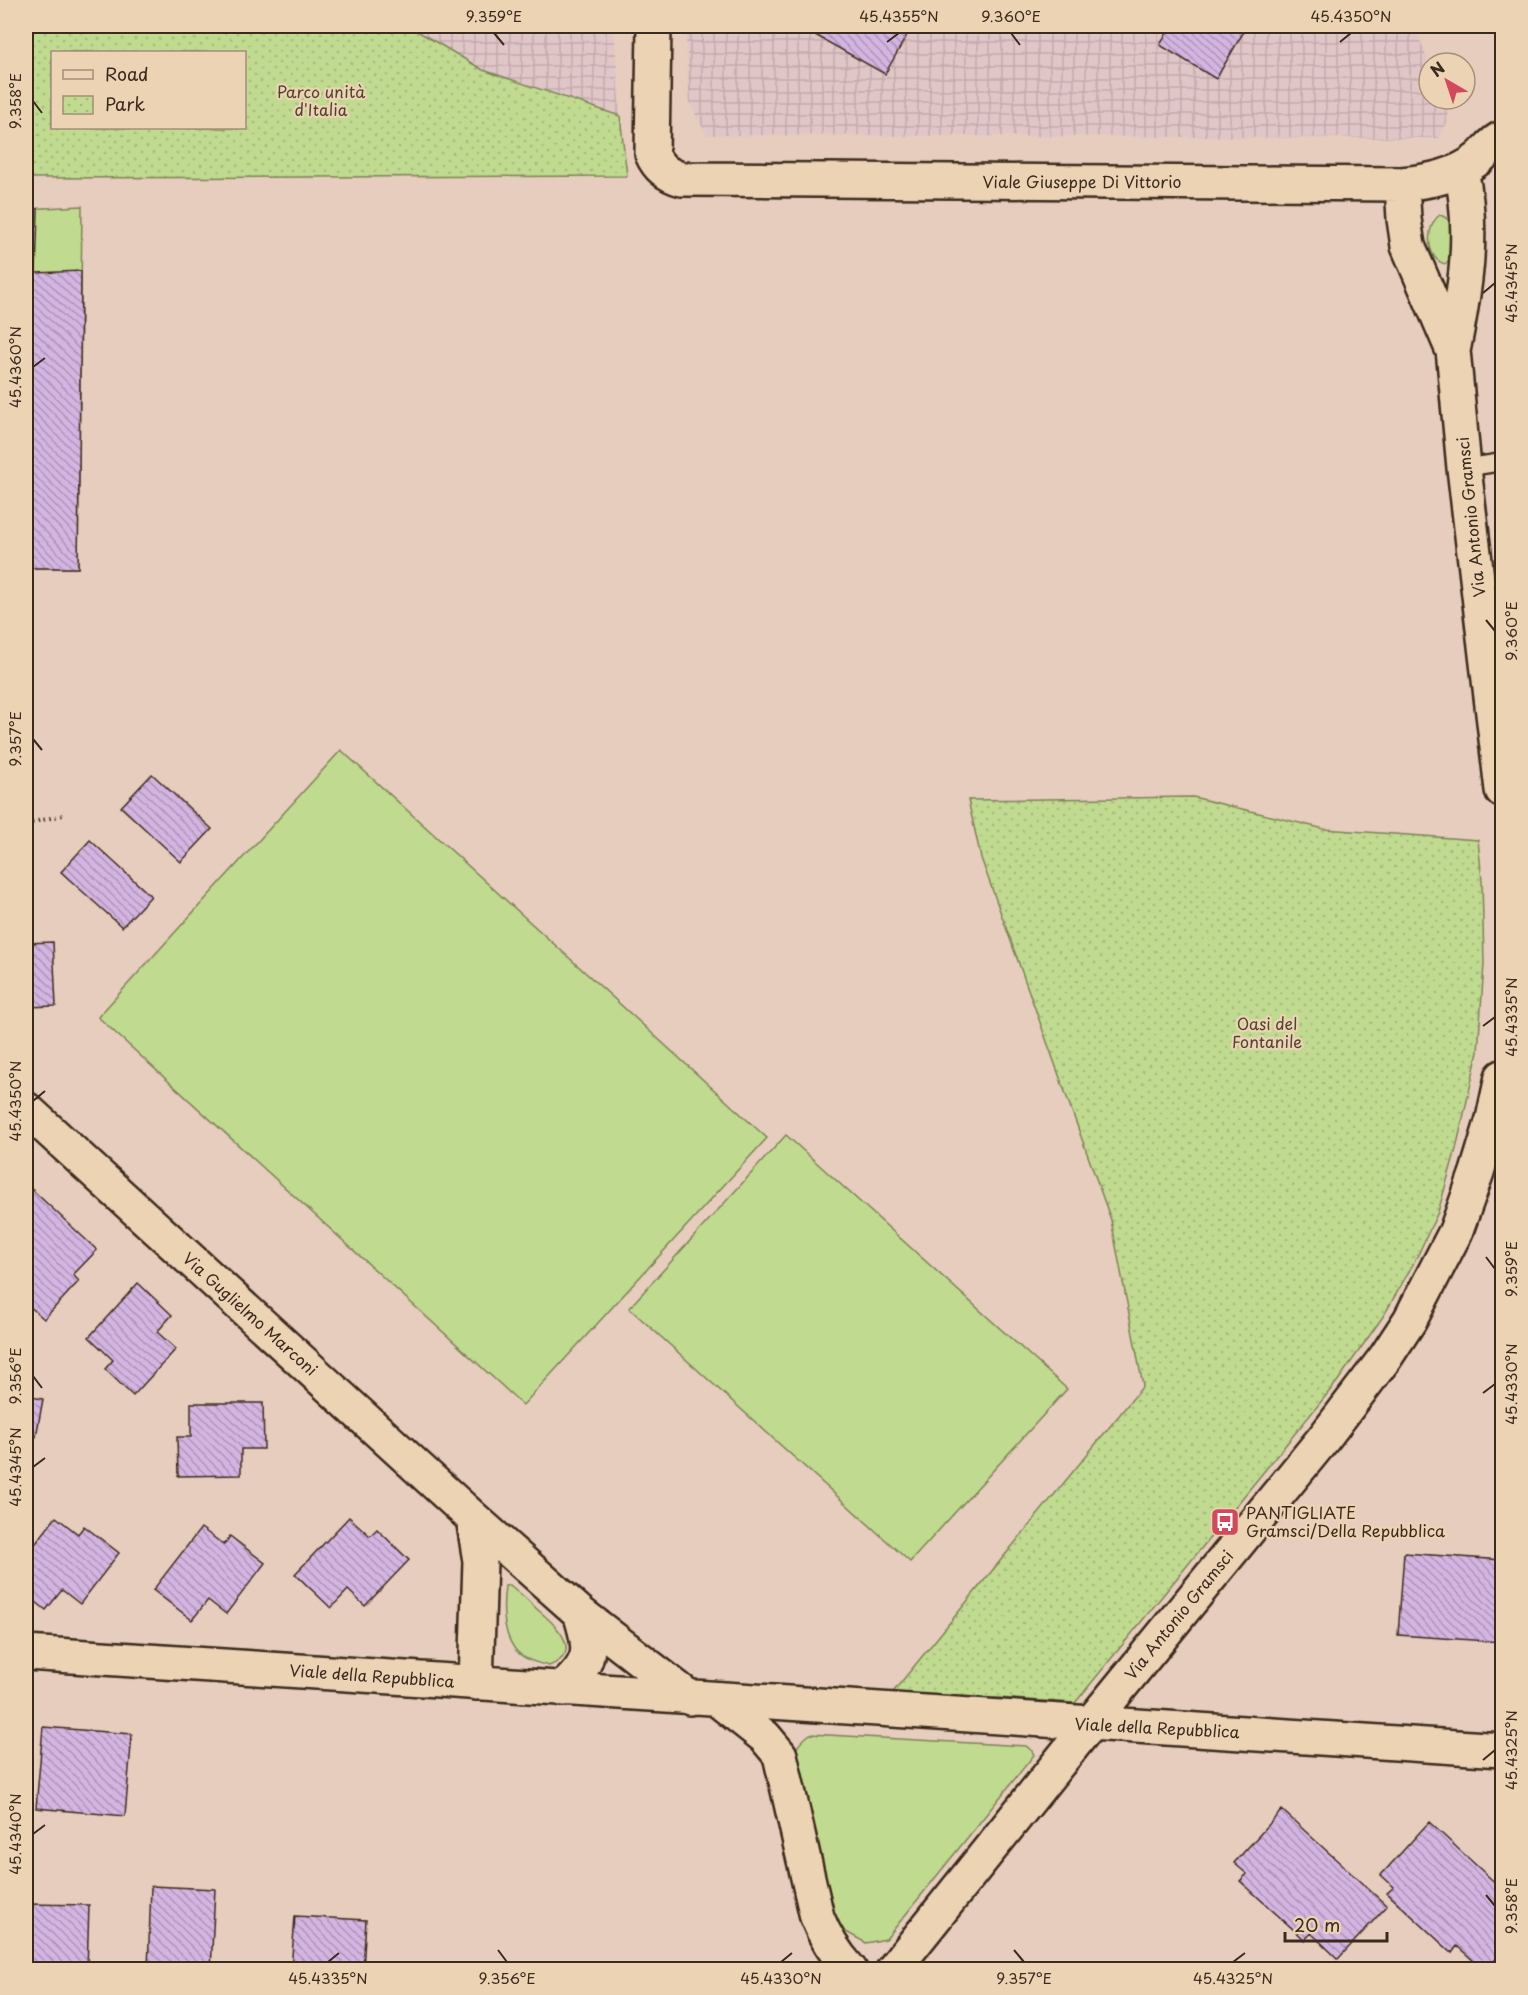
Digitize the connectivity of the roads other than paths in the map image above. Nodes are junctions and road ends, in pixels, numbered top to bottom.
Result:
1 (654, 26) edge
2 (1501, 131) edge
3 (1461, 171) junction
4 (1402, 184) junction
5 (1453, 351) junction
6 (1503, 462) edge
7 (1464, 468) junction
8 (1503, 789) edge
9 (1503, 1077) edge
10 (26, 1109) edge
11 (473, 1518) junction
12 (580, 1613) junction
13 (26, 1653) edge
14 (476, 1683) junction
15 (562, 1689) junction
16 (704, 1699) junction
17 (812, 1706) junction
18 (1090, 1724) junction
19 (1503, 1750) edge
20 (780, 1755) junction
21 (850, 1970) edge
22 (893, 1970) edge

1 - 4 street, Viale Giuseppe Di Vittorio
2 - 3 street, Viale Giuseppe Di Vittorio
3 - 4 street, Viale Giuseppe Di Vittorio
3 - 5 street, Via Antonio Gramsci
4 - 5 street, Via Antonio Gramsci
5 - 7 street, Via Antonio Gramsci
6 - 7 lane
7 - 8 street, Via Antonio Gramsci
9 - 18 street, Via Antonio Gramsci
10 - 11 street, Via Guglielmo Marconi
11 - 12 street, Via Guglielmo Marconi
11 - 14 street
12 - 15 street
12 - 16 street, Via Guglielmo Marconi
13 - 14 street, Viale della Repubblica
14 - 15 street, Viale della Repubblica
15 - 16 street, Viale della Repubblica
16 - 17 street, Viale della Repubblica
16 - 20 street
17 - 18 street, Viale della Repubblica
17 - 20 street
18 - 19 street, Viale della Repubblica
18 - 22 street, Via Antonio Gramsci
20 - 21 street

